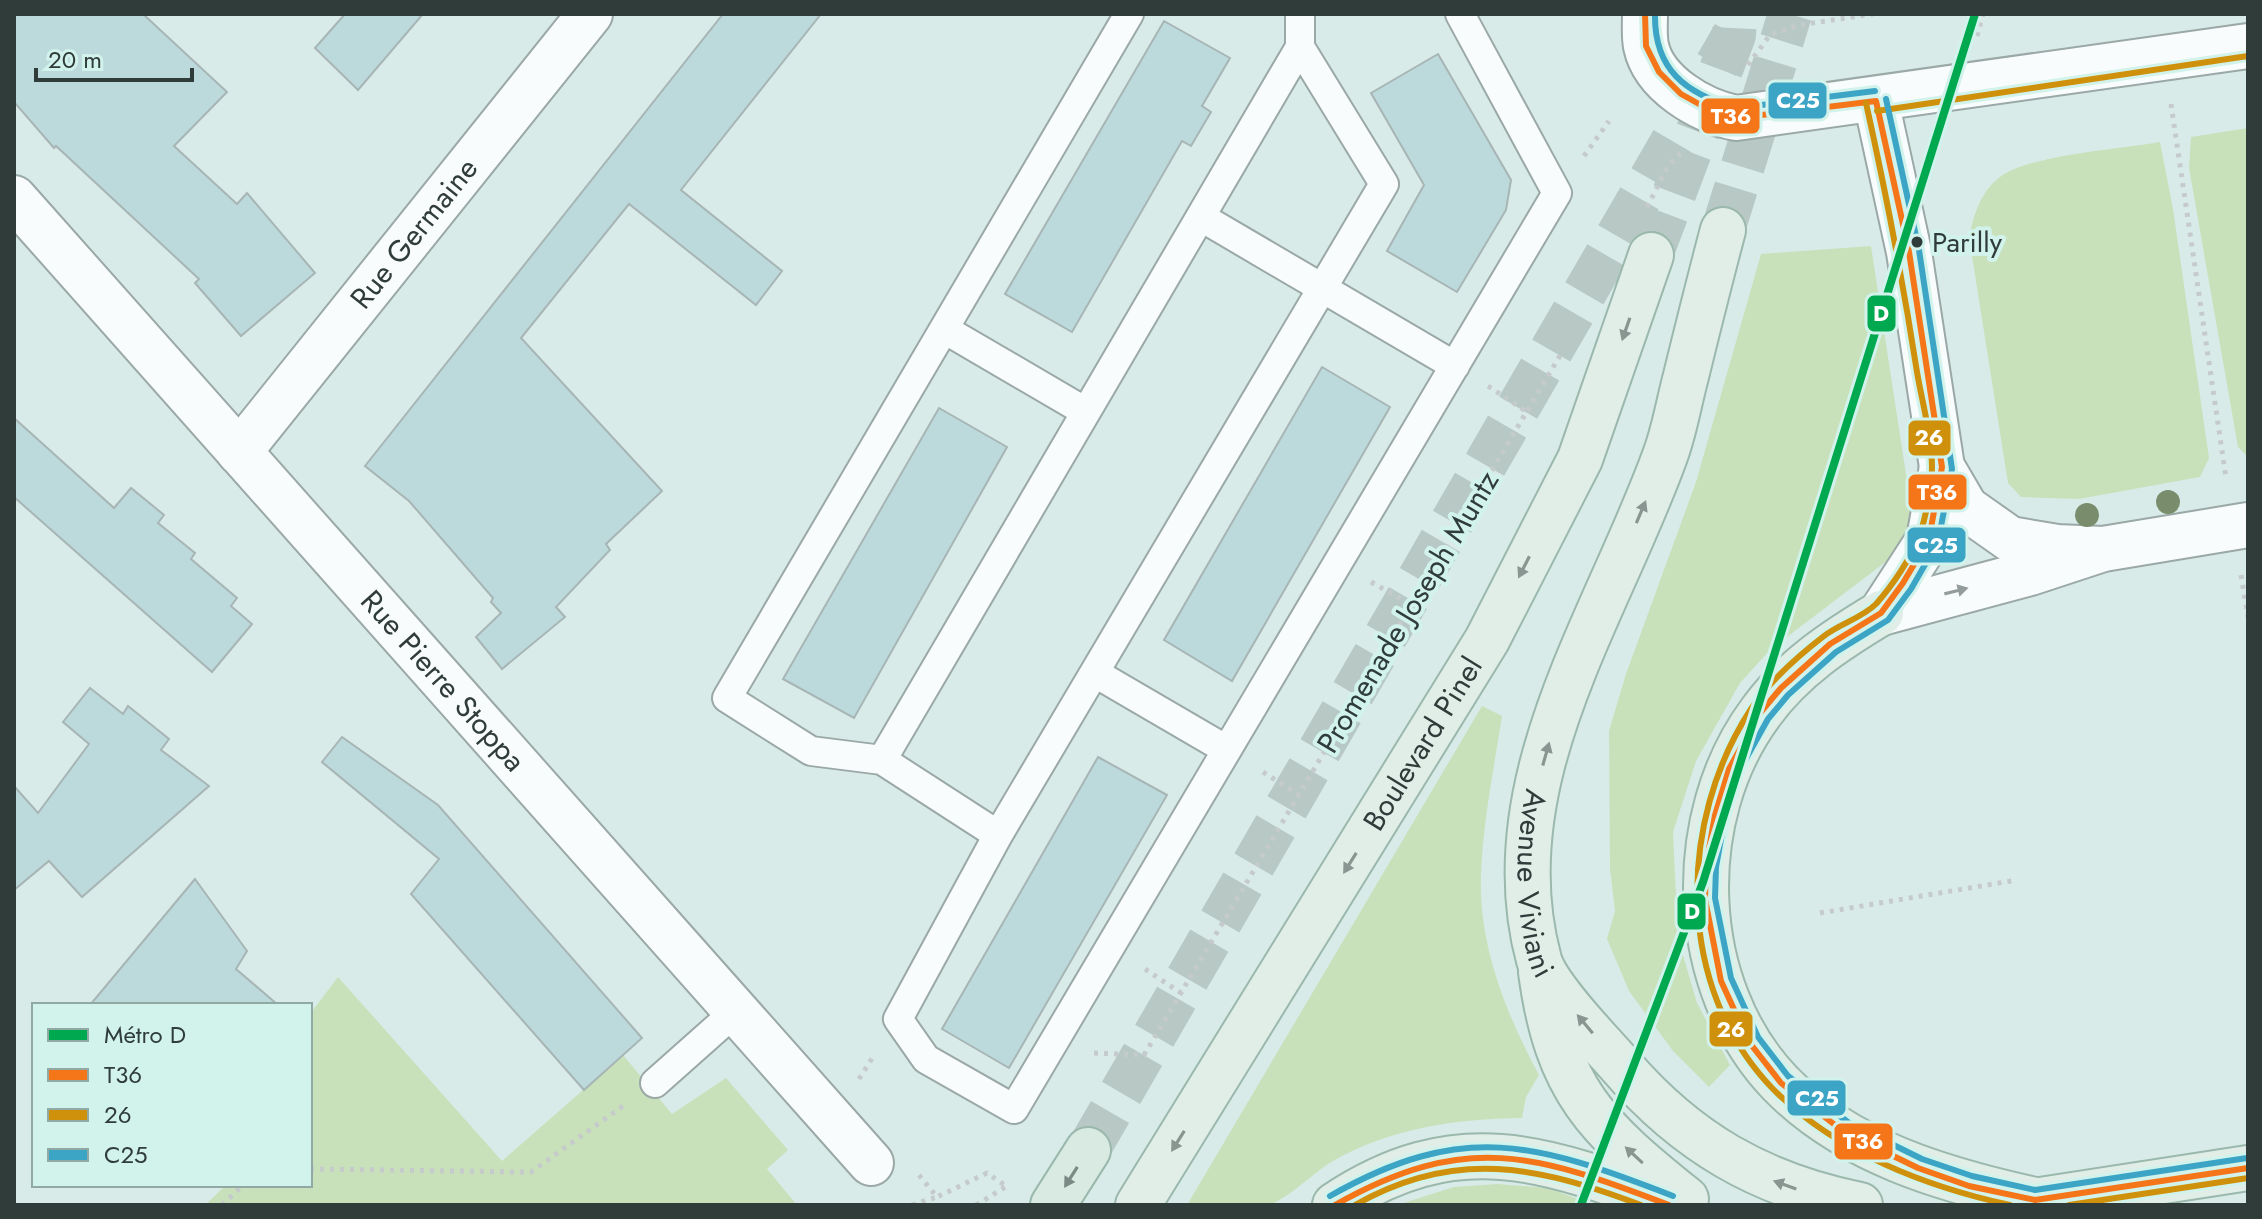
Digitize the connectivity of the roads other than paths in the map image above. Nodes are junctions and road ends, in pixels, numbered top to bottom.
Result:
1 (590, 14) edge
2 (1129, 14) edge
3 (1300, 14) edge
4 (1460, 14) edge
5 (1645, 14) edge
6 (2248, 46) edge
7 (1300, 47) junction
8 (1876, 101) junction
9 (14, 198) edge
10 (1201, 217) junction
11 (1723, 230) tunnel mouth
12 (1646, 236) tunnel mouth
13 (1322, 288) junction
14 (944, 329) junction
15 (1455, 366) junction
16 (1086, 412) junction
17 (239, 452) junction
18 (1942, 467) junction
19 (2241, 527) edge
20 (2103, 549) junction
21 (1881, 613) junction
22 (1095, 673) junction
23 (1227, 750) junction
24 (882, 760) junction
25 (998, 835) junction
26 (1540, 964) junction
27 (736, 1011) junction
28 (655, 1083) road end
29 (1088, 1150) tunnel mouth
30 (871, 1163) road end
31 (2248, 1168) edge
32 (2021, 1203) edge
33 (1053, 1205) edge
34 (1138, 1205) edge
35 (1335, 1205) edge
36 (1669, 1205) edge
37 (1694, 1205) edge
38 (1860, 1205) edge

1 - 17 street, Rue Germaine
2 - 14 lane
3 - 7 lane
4 - 15 lane
5 - 8 street
6 - 8 street
7 - 10 lane
7 - 13 lane
8 - 18 street
9 - 17 street, Rue Pierre Stoppa
10 - 13 lane
10 - 16 lane
26 -> 11 main road, Avenue Viviani
12 -> 34 main road, Boulevard Pinel
13 - 15 lane
13 - 22 lane
14 - 16 lane
14 - 24 lane
15 - 23 lane
16 - 24 lane
17 - 27 street, Rue Pierre Stoppa
18 - 20 street
18 - 21 street
19 - 20 street
21 -> 20 street
21 - 32 main road
22 - 23 lane
22 - 25 lane
23 - 25 lane
24 - 25 lane
37 -> 26 main road
38 -> 26 main road, Avenue Viviani
27 - 28 lane
27 - 30 street, Rue Pierre Stoppa
29 -> 33 highway
31 - 32 main road
35 - 36 main road

